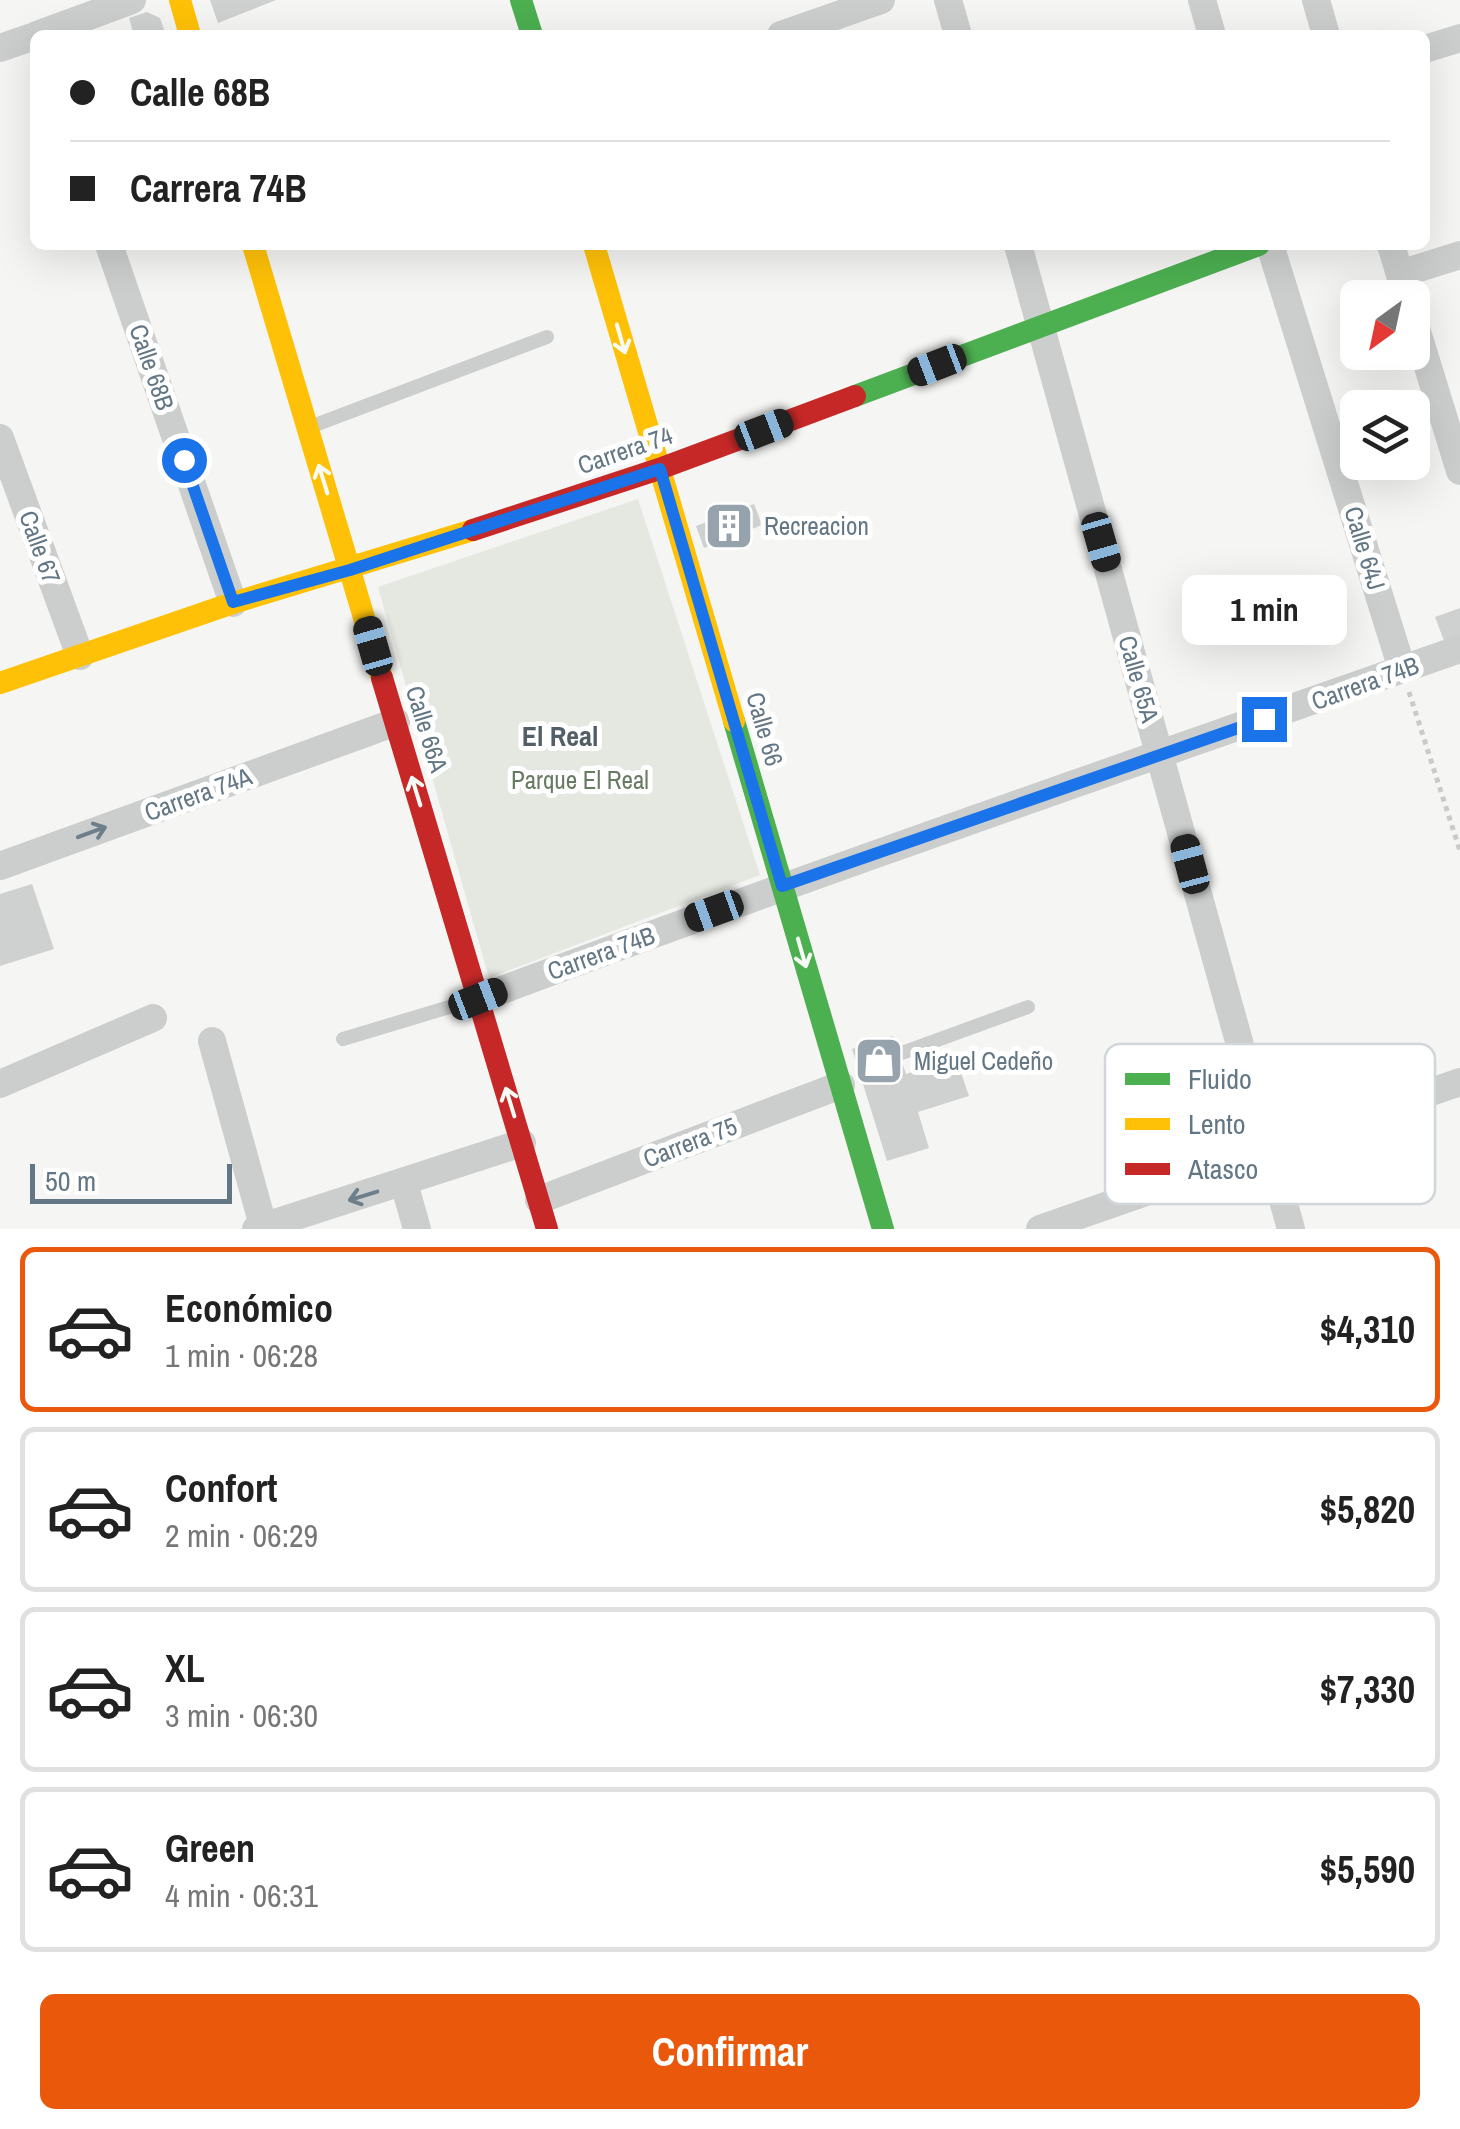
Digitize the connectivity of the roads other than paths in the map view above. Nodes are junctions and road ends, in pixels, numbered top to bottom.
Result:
1 (132, 0) edge
2 (180, 0) edge
3 (521, 0) edge
4 (881, 0) edge
5 (948, 0) edge
6 (1202, 0) edge
7 (1316, 0) edge
8 (50, 30) edge
9 (189, 30) edge
10 (530, 30) edge
11 (794, 30) edge
12 (957, 30) edge
13 (1211, 30) edge
14 (1325, 30) edge
15 (30, 37) edge
16 (1460, 38) edge
17 (1430, 47) edge
18 (0, 48) edge
19 (111, 250) edge
20 (255, 250) edge
21 (595, 250) edge
22 (1019, 250) edge
23 (1245, 250) edge
24 (1272, 250) edge
25 (1393, 250) edge
26 (1460, 255) edge
27 (1402, 280) edge
28 (1415, 280) edge
29 (1041, 326) junction
30 (548, 337) dead end
31 (1429, 370) edge
32 (308, 428) junction
33 (0, 438) edge
34 (1460, 468) edge
35 (660, 469) junction
36 (350, 570) junction
37 (233, 602) junction
38 (1460, 649) edge
39 (80, 656) junction
40 (1402, 669) junction
41 (0, 683) edge
42 (396, 722) junction
43 (1161, 757) junction
44 (0, 866) edge
45 (782, 886) junction
46 (478, 999) junction
47 (1028, 1007) dead end
48 (153, 1018) dead end
49 (342, 1039) dead end
50 (212, 1041) dead end
51 (1240, 1044) edge
52 (898, 1054) dead end
53 (846, 1076) junction
54 (1460, 1082) edge
55 (0, 1084) edge
56 (1435, 1091) edge
57 (522, 1143) junction
58 (404, 1183) junction
59 (539, 1200) junction
60 (1112, 1204) edge
61 (1284, 1204) edge
62 (261, 1228) edge
63 (417, 1229) edge
64 (548, 1229) edge
65 (883, 1229) edge
66 (1040, 1229) edge
67 (1291, 1229) edge

1 - 8 street
2 - 9 street
3 - 10 street
4 - 11 street
5 - 12 street
6 - 13 street
7 - 14 street
15 - 18 street
16 - 17 street
19 - 37 street, Calle 68B
20 - 32 street, Calle 66A
21 -> 35 street, Calle 66
22 - 29 street, Calle 65A
23 - 29 street, Carrera 74
24 - 40 street, Calle 64J
25 - 27 street
26 - 28 street
29 - 35 street, Carrera 74
29 - 43 street, Calle 65A
30 - 32 lane
31 - 34 street
36 -> 32 street, Calle 66A
33 - 39 street, Calle 67
35 - 36 street, Carrera 74
35 - 45 street, Calle 66
36 - 37 street, Carrera 74
36 - 42 street, Calle 66A
37 - 39 street, Carrera 74
38 - 40 street, Carrera 74B
39 - 41 street, Carrera 74
40 - 43 street, Carrera 74B
44 -> 42 street, Carrera 74A
46 -> 42 street, Calle 66A
43 - 45 street, Carrera 74B
43 - 51 street, Calle 65A
45 - 46 street, Carrera 74B
45 -> 53 street, Calle 66
46 - 49 lane
57 -> 46 street, Calle 66A
47 - 52 lane
48 - 55 street
50 - 62 street
53 - 59 street, Carrera 75
53 - 65 street, Calle 66
54 - 56 street
57 - 58 street
57 - 59 street, Calle 66A
58 -> 62 street
58 - 63 street
59 - 64 street, Calle 66A
60 - 66 street
61 - 67 street, Calle 65A

